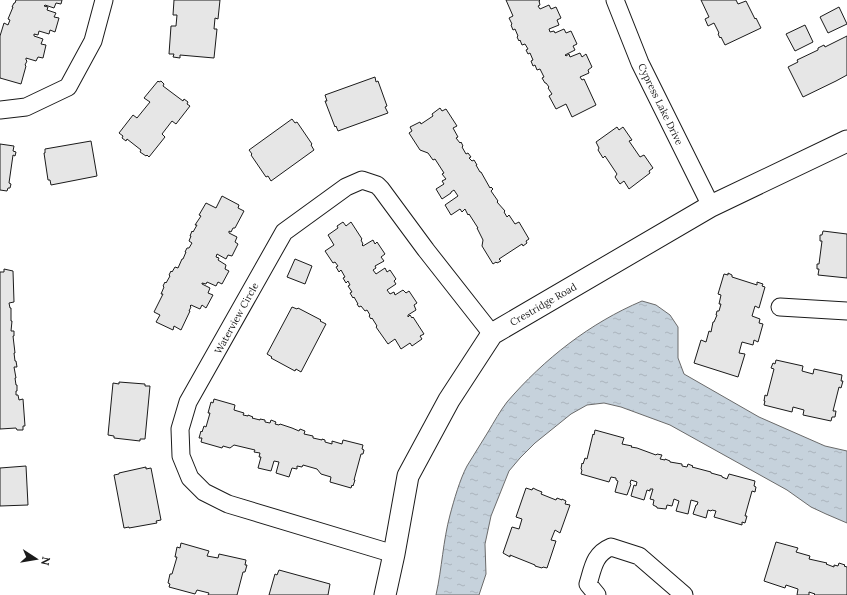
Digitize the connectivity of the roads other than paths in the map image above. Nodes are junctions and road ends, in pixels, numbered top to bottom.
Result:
1 (104, 0) edge
2 (615, 0) edge
3 (0, 110) edge
4 (847, 141) edge
5 (711, 206) junction
6 (780, 307) dead end
7 (847, 311) edge
8 (492, 334) junction
9 (394, 554) junction
10 (385, 595) edge
11 (597, 595) edge
12 (684, 595) edge

1 - 3 street
2 - 5 street, Cypress Lake Drive
4 - 5 street, Crestridge Road
5 - 8 street, Crestridge Road
6 - 7 street
8 - 9 street, Crestridge Road
8 - 9 street, Waterview Circle
9 - 10 street, Crestridge Road
11 - 12 street

